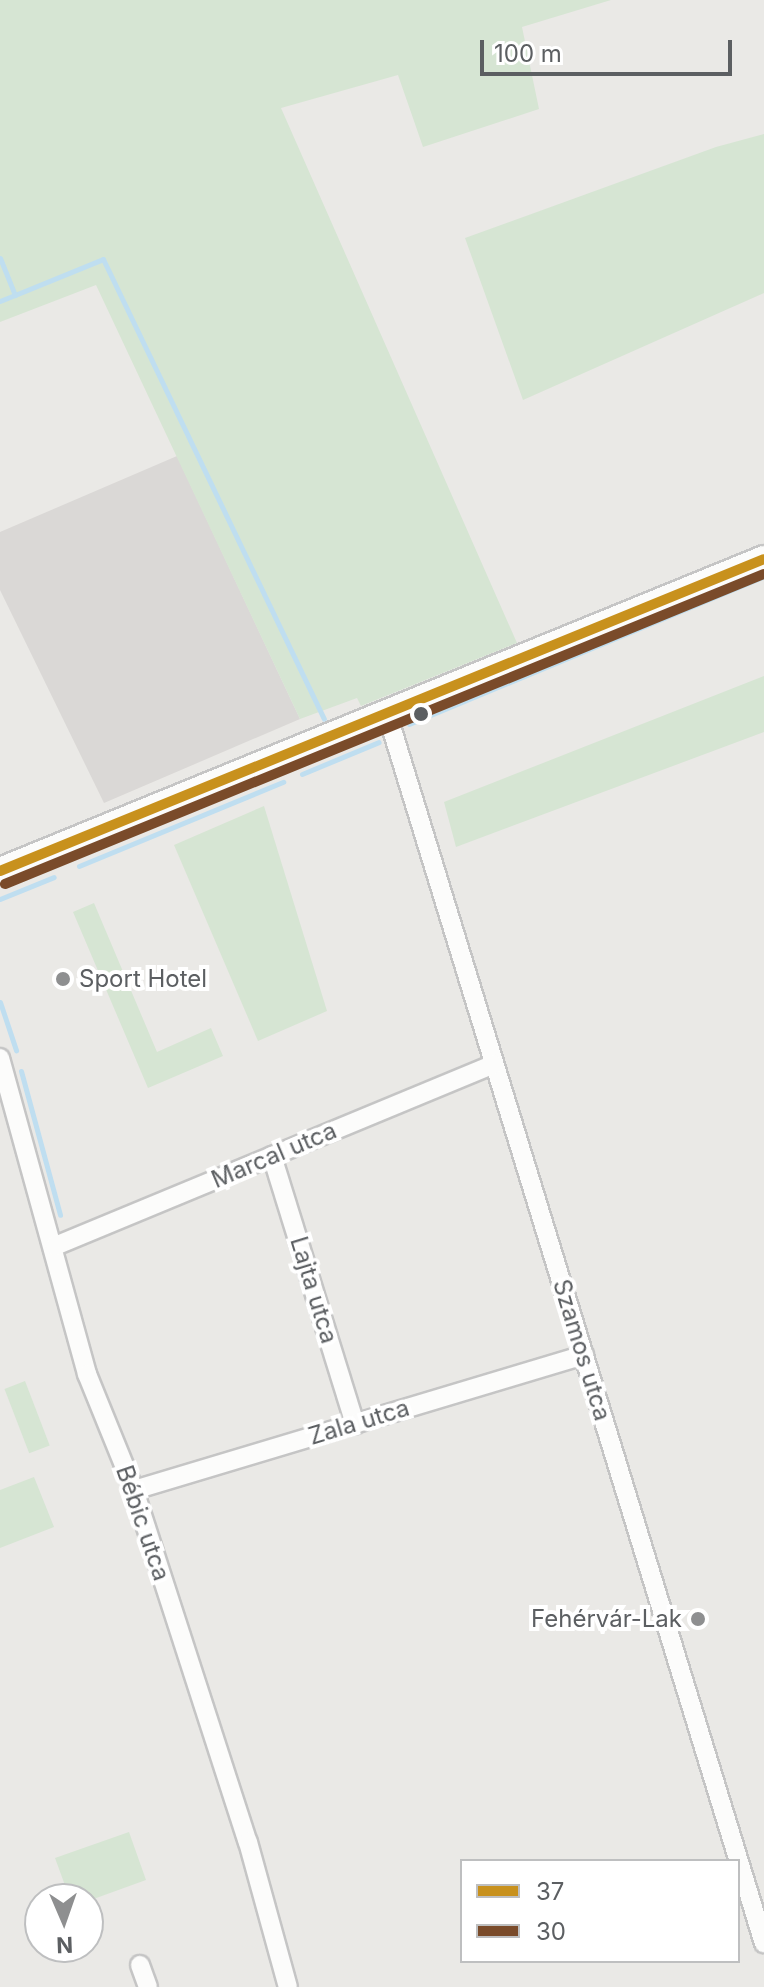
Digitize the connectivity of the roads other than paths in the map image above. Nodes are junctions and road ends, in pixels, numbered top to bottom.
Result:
1 (764, 559) edge
2 (386, 710) junction
3 (0, 871) edge
4 (0, 1058) edge
5 (494, 1064) junction
6 (272, 1156) junction
7 (55, 1246) junction
8 (584, 1355) junction
9 (355, 1424) junction
10 (134, 1490) junction
11 (738, 1859) edge
12 (740, 1865) edge
13 (764, 1943) edge
14 (140, 1965) dead end
15 (148, 1987) edge
16 (288, 1987) edge

1 - 2 street
2 - 3 street
2 - 5 street, Szamos utca
4 - 7 street, Bébic utca
5 - 6 street, Marcal utca
5 - 8 street, Szamos utca
6 - 7 street, Marcal utca
6 - 9 street, Lajta utca
7 - 10 street, Bébic utca
8 - 9 street, Zala utca
8 - 11 street, Szamos utca
9 - 10 street, Zala utca
10 - 16 street, Bébic utca
12 - 13 street, Szamos utca
14 - 15 street

